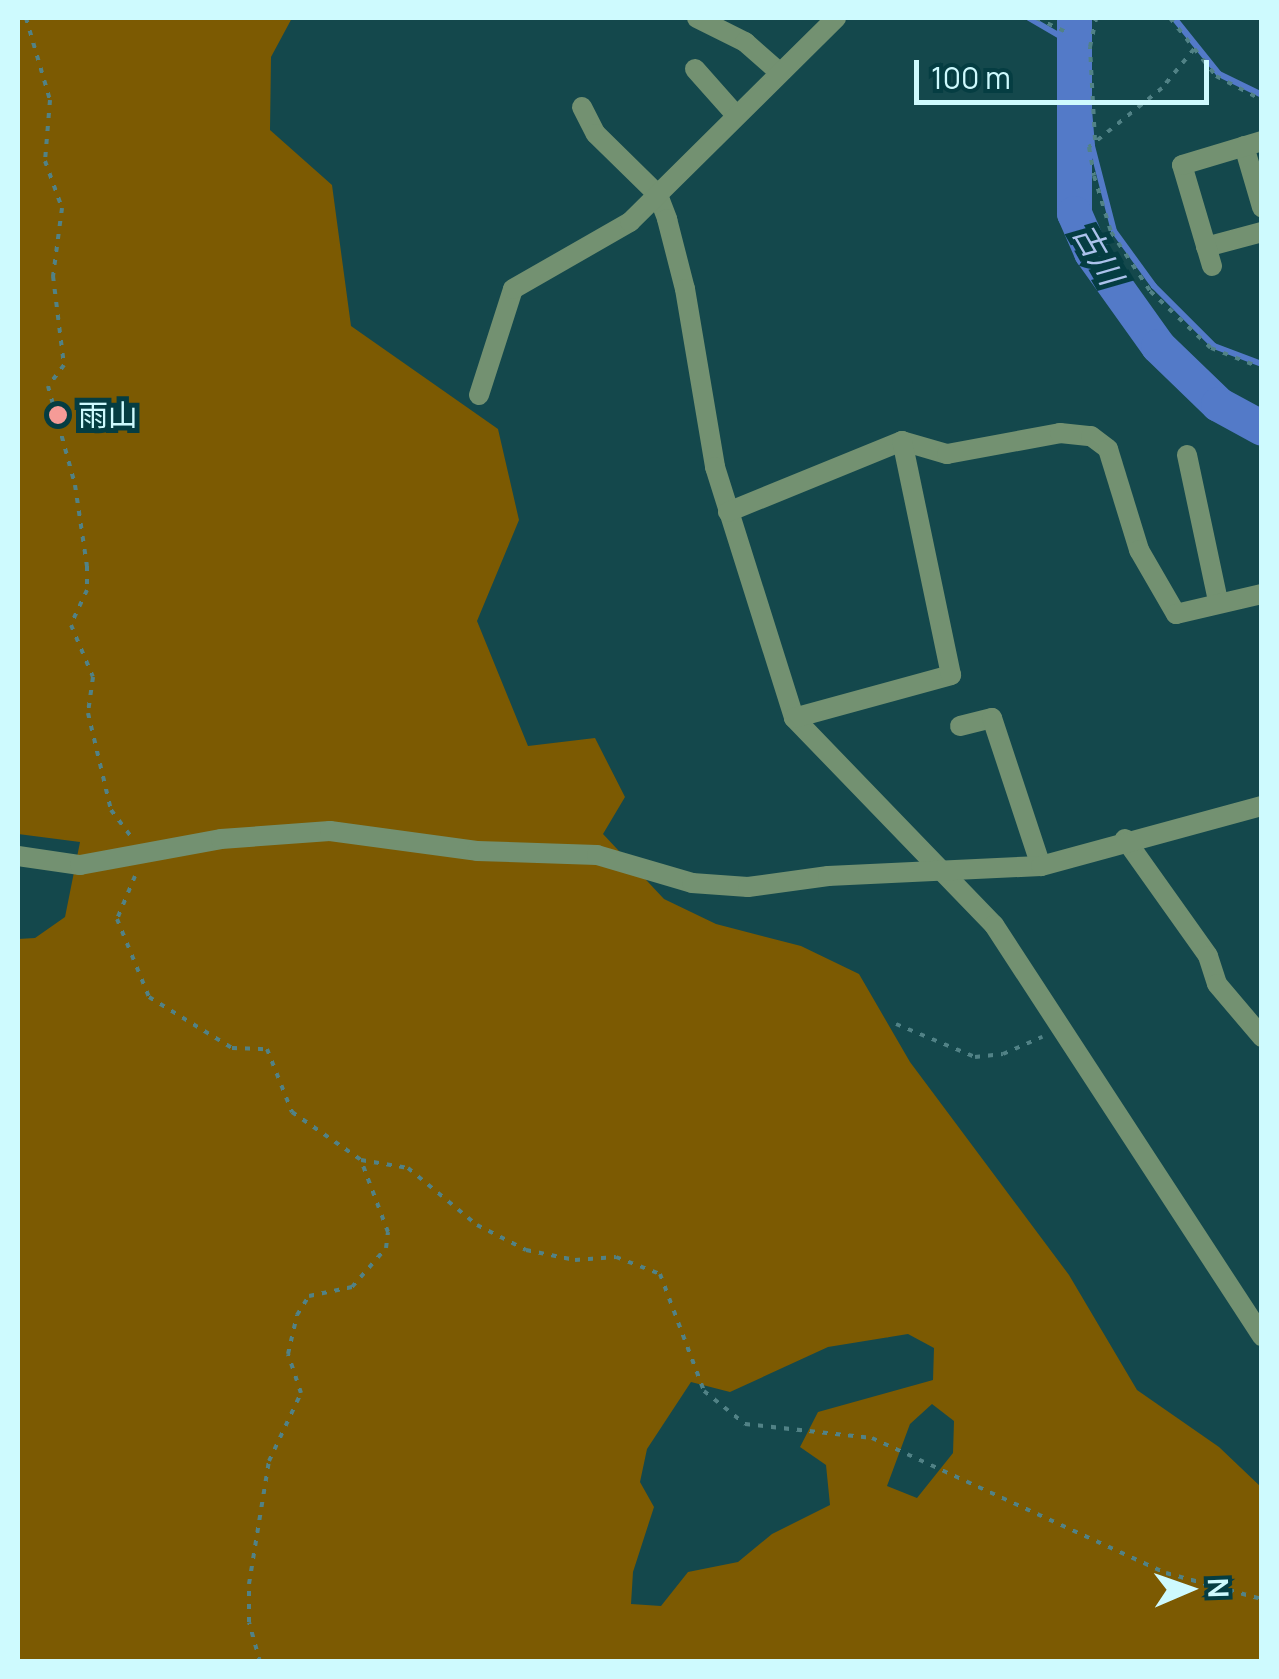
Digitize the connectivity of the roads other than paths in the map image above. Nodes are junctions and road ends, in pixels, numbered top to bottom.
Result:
1 (697, 18) edge
2 (836, 18) edge
3 (695, 68) dead end
4 (778, 72) junction
5 (582, 106) dead end
6 (734, 114) junction
7 (1253, 143) edge
8 (658, 196) junction
9 (1262, 207) edge
10 (1262, 232) edge
11 (479, 395) dead end
12 (902, 441) junction
13 (1187, 455) dead end
14 (728, 512) junction
15 (1262, 594) edge
16 (1218, 602) junction
17 (794, 718) junction
18 (960, 726) dead end
19 (1262, 806) edge
20 (1125, 839) junction
21 (18, 856) edge
22 (1041, 866) junction
23 (951, 874) junction
24 (1262, 1037) edge
25 (1262, 1336) edge

1 - 4 street
2 - 4 street
3 - 6 street
4 - 6 street
5 - 8 street
6 - 8 street
7 - 9 street
7 - 10 street
8 - 11 street
8 - 14 street
12 - 14 street
12 - 16 street
12 - 17 street
13 - 16 street
14 - 17 street
15 - 16 street
17 - 23 street
18 - 22 street
19 - 20 street
20 - 22 street
20 - 24 street
21 - 23 street
22 - 23 street
23 - 25 street

